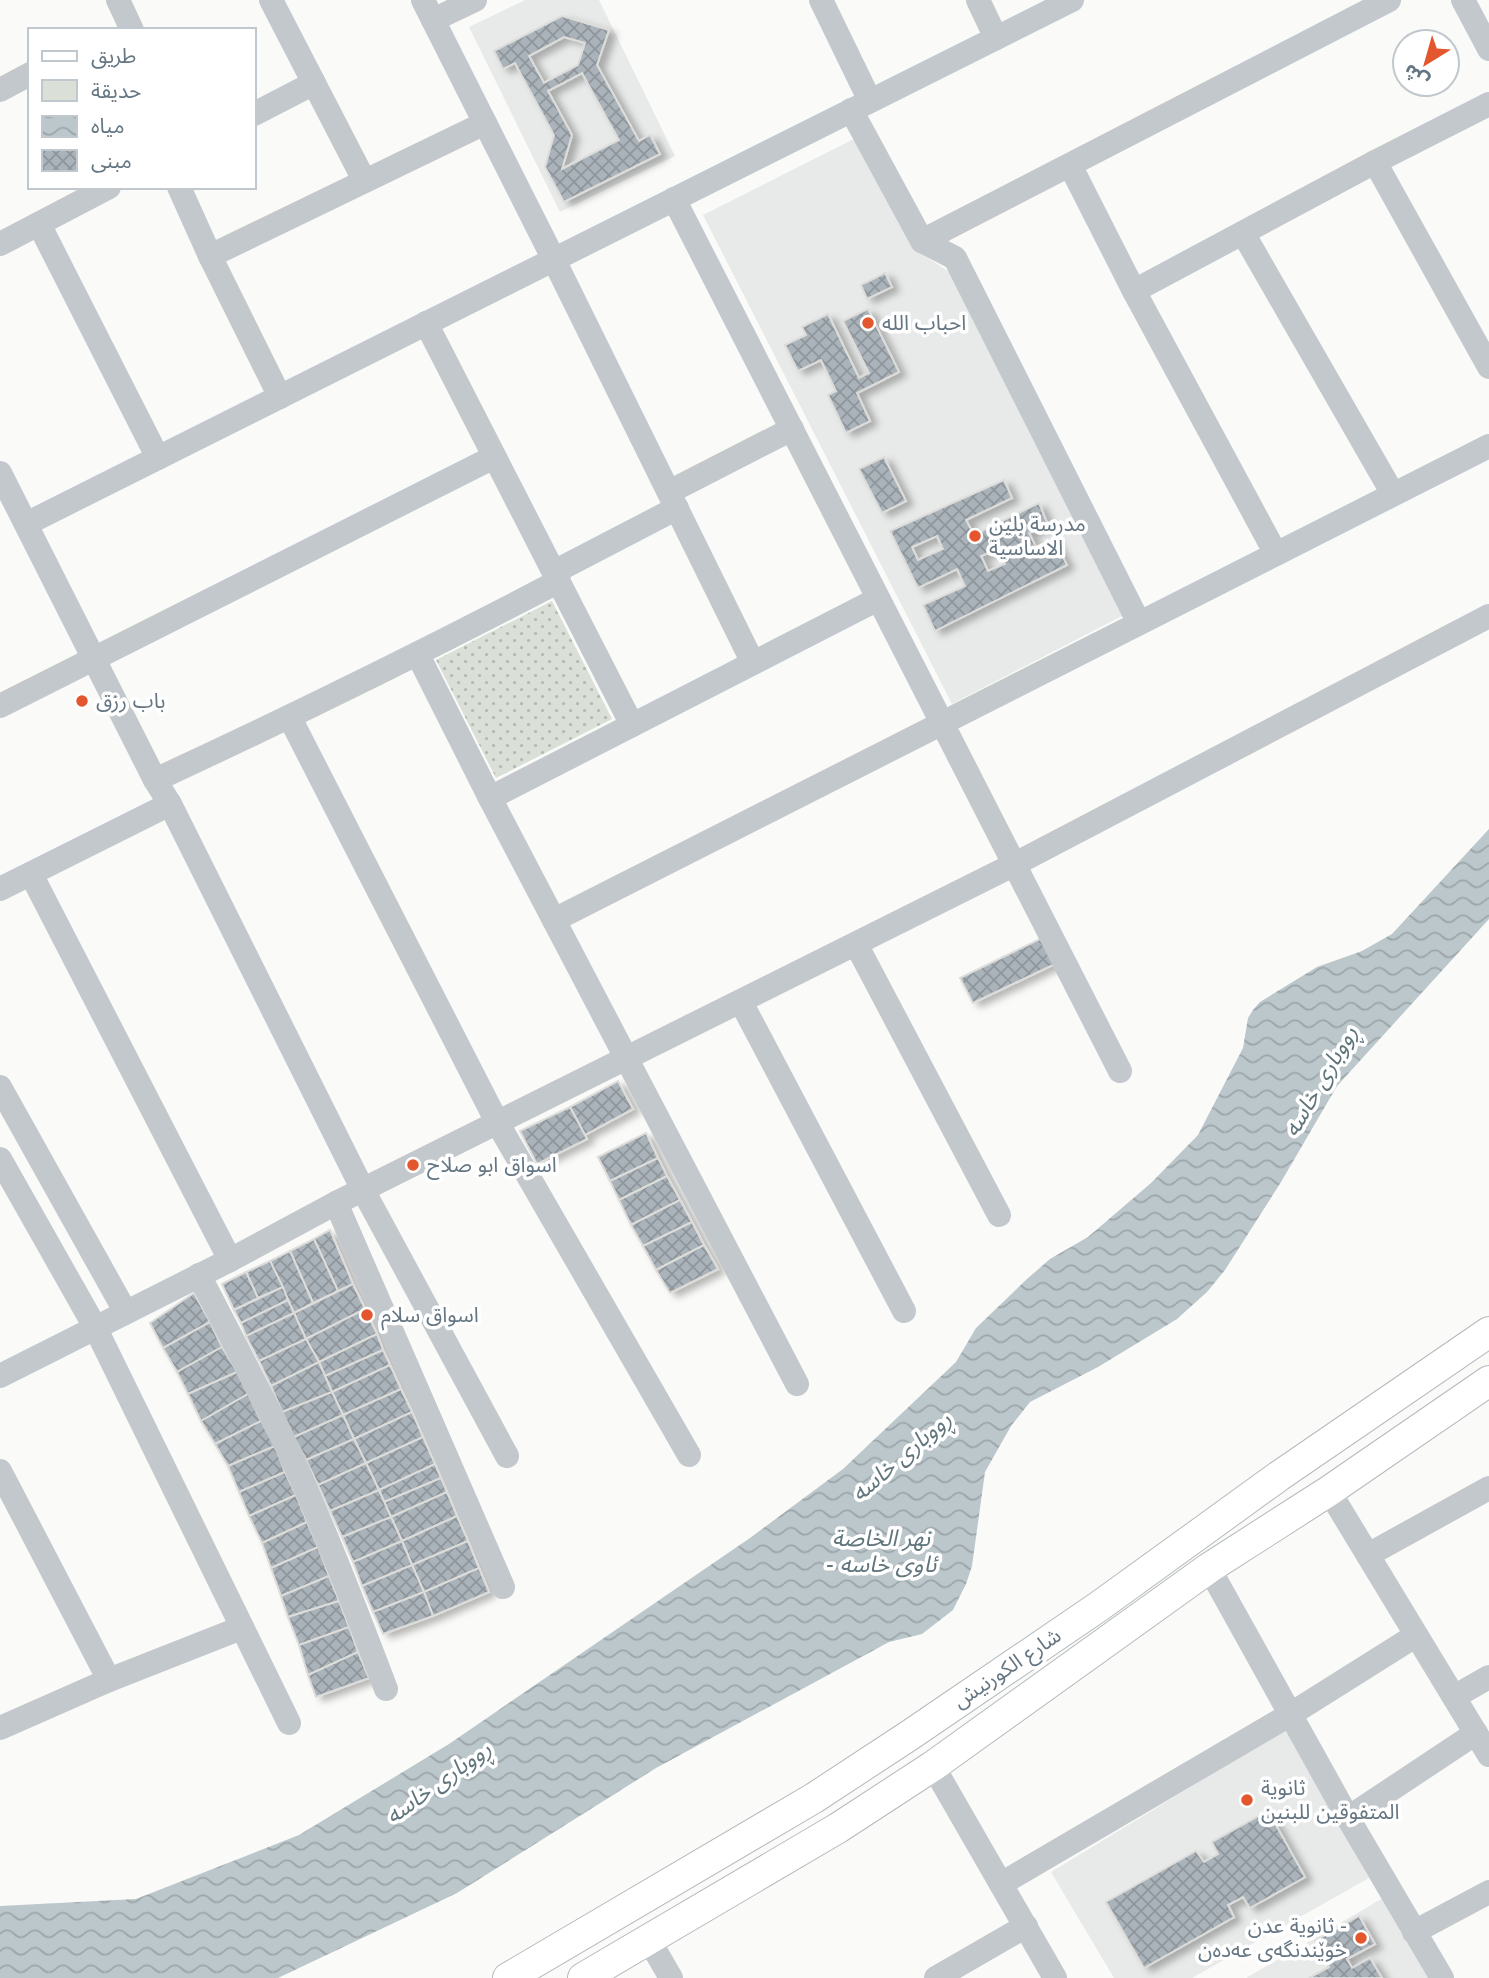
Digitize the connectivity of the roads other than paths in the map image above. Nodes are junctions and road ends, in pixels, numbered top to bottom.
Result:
1 (271, 0) edge
2 (475, 0) edge
3 (821, 0) edge
4 (978, 0) edge
5 (1072, 0) edge
6 (1389, 0) edge
7 (1463, 0) edge
8 (428, 10) edge
9 (996, 38) junction
10 (1489, 50) edge
11 (28, 75) edge
12 (314, 83) junction
13 (0, 90) edge
14 (1489, 104) edge
15 (861, 106) junction
16 (256, 113) edge
17 (485, 123) junction
18 (1375, 162) junction
19 (1070, 165) junction
20 (364, 180) junction
21 (105, 189) edge
22 (180, 189) edge
23 (674, 199) junction
24 (39, 223) junction
25 (1243, 233) junction
26 (922, 241) junction
27 (0, 244) edge
28 (211, 256) junction
29 (554, 260) junction
30 (1134, 291) junction
31 (426, 323) junction
32 (1489, 367) edge
33 (280, 397) junction
34 (792, 429) junction
35 (1489, 446) edge
36 (158, 457) junction
37 (495, 457) junction
38 (0, 474) edge
39 (1393, 494) junction
40 (673, 500) junction
41 (26, 524) junction
42 (1276, 554) junction
43 (556, 576) junction
44 (878, 599) junction
45 (1489, 616) edge
46 (1139, 623) junction
47 (418, 655) junction
48 (95, 658) junction
49 (753, 663) junction
50 (0, 706) edge
51 (290, 718) junction
52 (942, 724) junction
53 (632, 725) junction
54 (155, 780) junction
55 (490, 798) junction
56 (170, 804) junction
57 (1015, 864) junction
58 (31, 874) junction
59 (0, 889) edge
60 (554, 920) junction
61 (856, 944) junction
62 (741, 1002) junction
63 (626, 1058) junction
64 (1120, 1071) dead end
65 (0, 1087) edge
66 (497, 1122) junction
67 (0, 1159) edge
68 (363, 1190) junction
69 (336, 1203) junction
70 (999, 1215) dead end
71 (230, 1260) junction
72 (199, 1275) junction
73 (125, 1311) junction
74 (904, 1311) dead end
75 (94, 1327) junction
76 (1478, 1339) edge
77 (0, 1376) edge
78 (1489, 1379) edge
79 (797, 1384) dead end
80 (689, 1455) dead end
81 (507, 1456) dead end
82 (0, 1471) edge
83 (1489, 1489) edge
84 (1329, 1490) junction
85 (1368, 1555) junction
86 (1209, 1568) junction
87 (503, 1587) dead end
88 (242, 1628) junction
89 (1415, 1636) junction
90 (1489, 1677) edge
91 (109, 1680) junction
92 (386, 1689) dead end
93 (1454, 1697) junction
94 (1291, 1714) junction
95 (289, 1723) dead end
96 (0, 1728) edge
97 (1476, 1733) junction
98 (1489, 1755) edge
99 (933, 1766) junction
100 (1348, 1818) junction
101 (1001, 1884) junction
102 (1489, 1892) edge
103 (1026, 1926) junction
104 (1415, 1932) junction
105 (649, 1940) junction
106 (508, 1978) edge
107 (583, 1978) edge
108 (671, 1978) edge
109 (936, 1978) edge
110 (1055, 1978) edge
111 (1442, 1978) edge

1 - 12 street
2 - 8 street
3 - 15 street
4 - 9 street
5 - 9 street
6 - 19 street
7 - 10 street
8 - 17 street
9 - 15 street
11 - 13 street
12 - 16 street
12 - 20 street
14 - 18 street
15 - 23 street
15 - 26 street
17 - 20 street
17 - 29 street
18 - 25 street
18 - 32 street
19 - 26 street
19 - 30 street
20 - 28 street
21 - 24 street
22 - 28 street
23 - 29 street
23 - 34 street
24 - 27 street
24 - 36 street
25 - 30 street
25 - 39 street
26 - 46 street
28 - 33 street
29 - 31 street
29 - 40 street
30 - 42 street
31 - 33 street
31 - 37 street
33 - 36 street
34 - 40 street
34 - 44 street
35 - 39 street
36 - 41 street
37 - 43 street
37 - 48 street
38 - 41 street
39 - 42 street
40 - 43 street
40 - 49 street
41 - 48 street
42 - 46 street
43 - 47 street
43 - 53 street
44 - 49 street
44 - 52 street
45 - 57 street
46 - 52 street
47 - 51 street
47 - 55 street
48 - 50 street
48 - 54 street
49 - 53 street
51 - 54 street
51 - 66 street
52 - 57 street
52 - 60 street
53 - 55 street
54 - 56 street
55 - 60 street
56 - 58 street
56 - 68 street
57 - 61 street
57 - 64 street
58 - 59 street
58 - 71 street
60 - 63 street
61 - 62 street
61 - 70 street
62 - 63 street
62 - 74 street
63 - 66 street
63 - 79 street
65 - 73 street
66 - 68 street
66 - 80 street
67 - 75 street
68 - 69 street
68 - 81 street
69 - 71 street
69 - 87 street
71 - 72 street
72 - 73 street
72 - 92 street
73 - 75 street
75 - 77 street
75 - 88 street
76 - 78 main road
76 - 106 main road, شارع الكورنيش
78 - 84 main road, شارع الكورنيش
82 - 91 street
83 - 85 street
84 - 85 street
84 - 86 main road, شارع الكورنيش
85 - 89 street
86 - 94 street
86 - 99 main road, شارع الكورنيش
88 - 91 street
88 - 95 street
89 - 93 street
89 - 94 street
90 - 93 street
91 - 96 street
93 - 97 street
94 - 100 street
94 - 101 street
97 - 98 street
97 - 100 street
99 - 101 street
99 - 105 main road, شارع الكورنيش
100 - 104 street
101 - 103 street
102 - 104 street
103 - 109 street
103 - 110 street
104 - 111 street
105 - 107 main road, شارع الكورنيش
105 - 108 street

